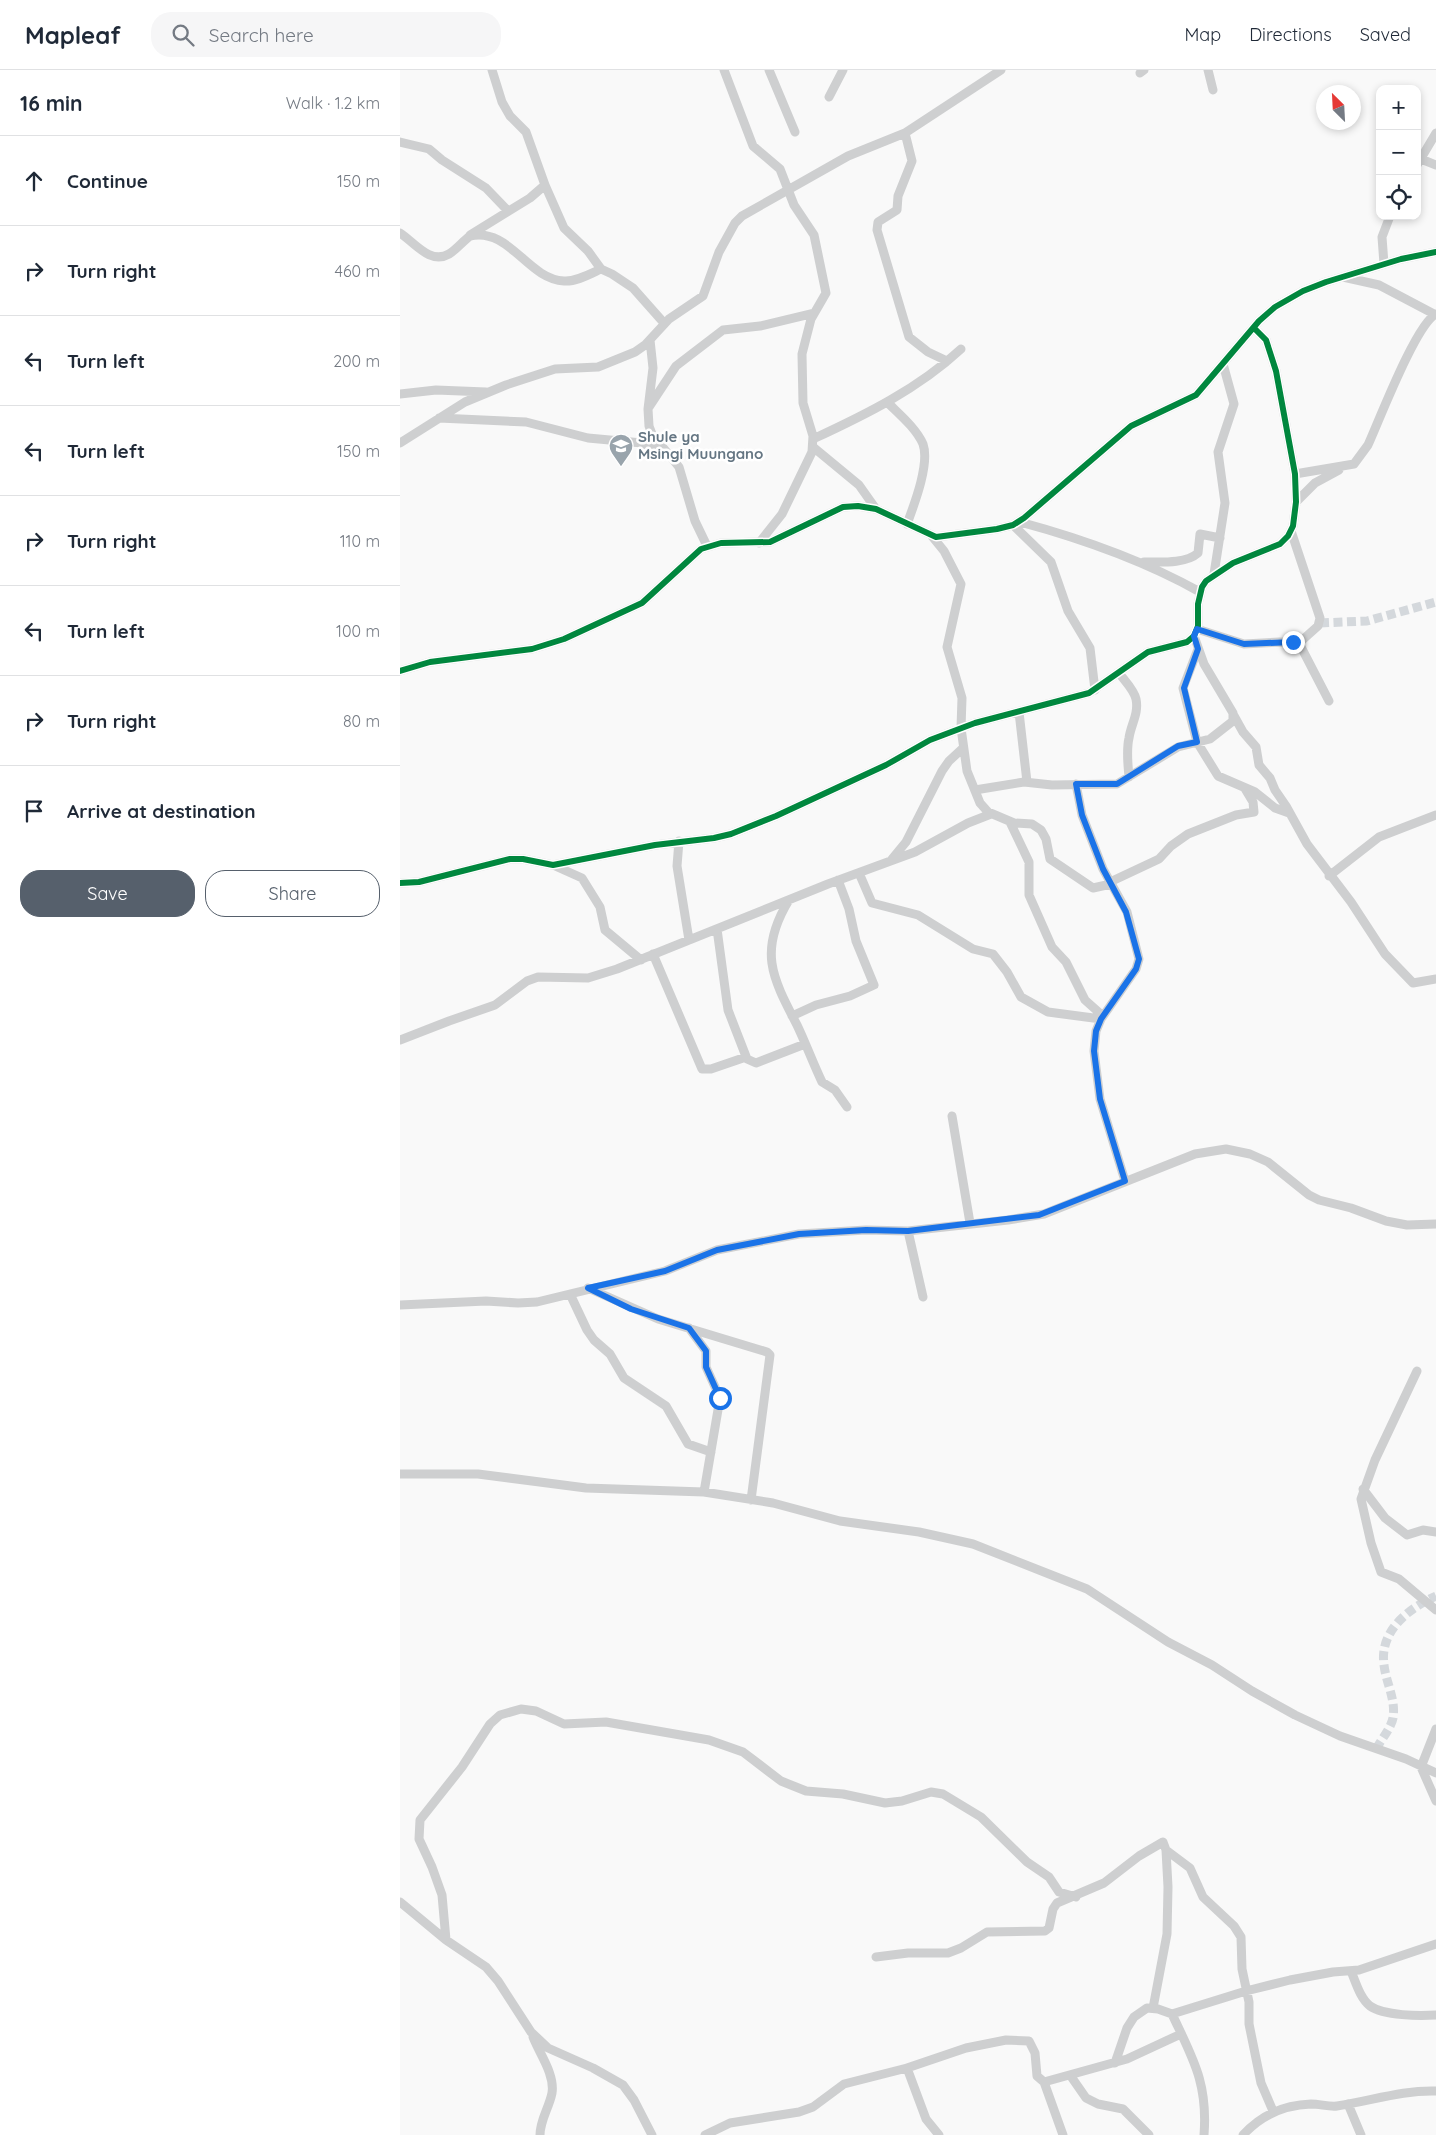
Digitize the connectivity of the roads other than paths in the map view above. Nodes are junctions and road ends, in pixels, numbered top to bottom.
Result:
1 (492, 70) edge
2 (724, 70) edge
3 (770, 70) edge
4 (843, 70) edge
5 (1001, 70) edge
6 (1208, 70) edge
7 (1213, 90) dead end
8 (829, 97) dead end
9 (795, 132) dead end
10 (905, 133) junction
11 (1436, 133) edge
12 (400, 142) edge
13 (1421, 159) edge
14 (1421, 162) edge
15 (1436, 165) edge
16 (545, 185) junction
17 (786, 189) junction
18 (508, 211) junction
19 (1388, 220) edge
20 (400, 233) edge
21 (470, 236) junction
22 (1436, 252) edge
23 (1384, 264) junction
24 (601, 269) junction
25 (1342, 276) junction
26 (814, 313) junction
27 (1436, 315) edge
28 (664, 323) junction
29 (1254, 328) junction
30 (650, 340) junction
31 (960, 349) dead end
32 (947, 361) junction
33 (1223, 364) junction
34 (488, 392) junction
35 (400, 394) edge
36 (888, 402) junction
37 (648, 409) junction
38 (438, 418) junction
39 (400, 443) edge
40 (813, 443) junction
41 (670, 456) junction
42 (1348, 466) junction
43 (1295, 474) junction
44 (1296, 502) junction
45 (876, 509) junction
46 (1017, 523) junction
47 (907, 524) junction
48 (1291, 531) junction
49 (930, 535) junction
50 (1220, 538) junction
51 (759, 544) junction
52 (707, 546) junction
53 (1142, 562) junction
54 (1214, 574) junction
55 (1200, 592) junction
56 (1195, 633) junction
57 (1300, 643) junction
58 (1198, 649) junction
59 (400, 671) edge
60 (1119, 673) junction
61 (1095, 690) junction
62 (1329, 701) dead end
63 (1019, 712) junction
64 (1233, 713) junction
65 (961, 728) junction
66 (1197, 742) junction
67 (962, 749) junction
68 (1129, 777) junction
69 (1028, 782) junction
70 (1076, 784) junction
71 (1244, 787) junction
72 (974, 790) junction
73 (1289, 813) junction
74 (991, 814) junction
75 (1436, 815) edge
76 (1010, 822) junction
77 (679, 841) junction
78 (888, 863) junction
79 (553, 865) junction
80 (859, 873) junction
81 (1329, 876) junction
82 (838, 880) junction
83 (400, 883) edge
84 (1110, 883) junction
85 (789, 900) junction
86 (717, 929) junction
87 (690, 940) junction
88 (654, 954) junction
89 (641, 960) junction
90 (1436, 979) edge
91 (792, 1016) junction
92 (1102, 1018) junction
93 (400, 1040) edge
94 (805, 1044) junction
95 (746, 1058) junction
96 (847, 1107) dead end
97 (952, 1116) dead end
98 (1125, 1181) junction
99 (970, 1223) junction
100 (1436, 1224) edge
101 (908, 1231) junction
102 (588, 1288) junction
103 (570, 1294) junction
104 (923, 1297) dead end
105 (400, 1305) edge
106 (689, 1328) junction
107 (1417, 1371) dead end
108 (711, 1452) junction
109 (400, 1474) edge
110 (1363, 1488) junction
111 (704, 1492) junction
112 (751, 1500) junction
113 (1436, 1532) edge
114 (1436, 1610) edge
115 (1435, 1734) edge
116 (1421, 1767) junction
117 (1436, 1773) edge
118 (1436, 1801) edge
119 (1166, 1850) junction
120 (1076, 1897) junction
121 (400, 1902) edge
122 (446, 1940) junction
123 (1436, 1944) edge
124 (876, 1957) dead end
125 (1351, 1971) junction
126 (1246, 1991) junction
127 (1153, 2008) junction
128 (1172, 2014) junction
129 (1436, 2015) edge
130 (531, 2032) junction
131 (1181, 2034) junction
132 (1115, 2063) junction
133 (907, 2068) junction
134 (1070, 2075) junction
135 (1044, 2082) junction
136 (1436, 2091) edge
137 (1348, 2104) junction
138 (1273, 2112) junction
139 (540, 2135) edge
140 (652, 2135) edge
141 (705, 2135) edge
142 (939, 2135) edge
143 (1063, 2135) edge
144 (1149, 2135) edge
145 (1204, 2135) edge
146 (1243, 2135) edge
147 (1361, 2135) edge

1 - 16 street
2 - 17 street
3 - 9 street
4 - 8 street
5 - 10 street
6 - 7 street
10 - 17 street
10 - 32 street
11 - 13 street
12 - 18 street
14 - 15 street
16 - 18 street
16 - 24 street
17 - 26 street
17 - 28 street
18 - 21 street
19 - 23 street
20 - 21 street
21 - 24 street
22 - 23 street
23 - 25 street
24 - 28 street
25 - 27 street
25 - 29 street
26 - 37 street
26 - 40 street
27 - 42 street
28 - 30 street
29 - 33 street
29 - 43 street
30 - 34 street
30 - 37 street
31 - 32 street
32 - 36 street
33 - 46 street
33 - 50 street
34 - 35 street
34 - 38 street
36 - 40 street
36 - 47 street
37 - 41 street
38 - 39 street
38 - 41 street
40 - 45 street
40 - 51 street
41 - 52 street
42 - 43 street
42 - 44 street
43 - 44 street
44 - 48 street
45 - 47 street
45 - 51 street
46 - 49 street
46 - 53 street
46 - 61 street
47 - 49 street
48 - 54 street
48 - 57 street
49 - 65 street
50 - 53 street
50 - 54 street
51 - 52 street
52 - 59 street
53 - 55 street
54 - 55 street
55 - 56 street
56 - 57 street
56 - 58 street
56 - 60 street
57 - 62 street
58 - 64 street
58 - 66 street
60 - 61 street
60 - 68 street
61 - 63 street
63 - 65 street
63 - 69 street
64 - 66 street
64 - 73 street
65 - 67 street
65 - 77 street
66 - 68 street
66 - 71 street
67 - 72 street
67 - 78 street
68 - 70 street
69 - 70 street
69 - 72 street
70 - 84 street
71 - 73 street
71 - 84 street
72 - 74 street
73 - 81 street
74 - 76 street
74 - 78 street
75 - 81 street
76 - 84 street
76 - 92 street
77 - 79 street
77 - 87 street
78 - 80 street
79 - 83 street
79 - 89 street
80 - 82 street
80 - 92 street
81 - 90 street
82 - 85 street
82 - 91 street
84 - 92 street
85 - 86 street
85 - 91 street
86 - 87 street
86 - 95 street
87 - 88 street
88 - 89 street
88 - 95 street
89 - 93 street
91 - 94 street
92 - 98 street
94 - 95 street
94 - 96 street
97 - 99 street
98 - 99 street
98 - 100 street
99 - 101 street
101 - 102 street
101 - 104 street
102 - 103 street
102 - 106 street
103 - 105 street
103 - 108 street
106 - 108 street
106 - 112 street
107 - 110 street
108 - 111 street
109 - 111 street
110 - 113 street
110 - 114 street
111 - 112 street
112 - 116 street
115 - 116 street
116 - 117 street
116 - 118 street
119 - 120 street
119 - 126 street
119 - 127 street
120 - 122 street
120 - 124 street
121 - 122 street
122 - 130 street
123 - 125 street
125 - 126 street
125 - 129 street
126 - 128 street
126 - 138 street
127 - 128 street
127 - 132 street
128 - 131 street
130 - 139 street
130 - 140 street
131 - 132 street
131 - 145 street
132 - 134 street
133 - 135 street
133 - 141 street
133 - 142 street
134 - 135 street
134 - 144 street
135 - 143 street
136 - 137 street
137 - 138 street
137 - 147 street
138 - 146 street

